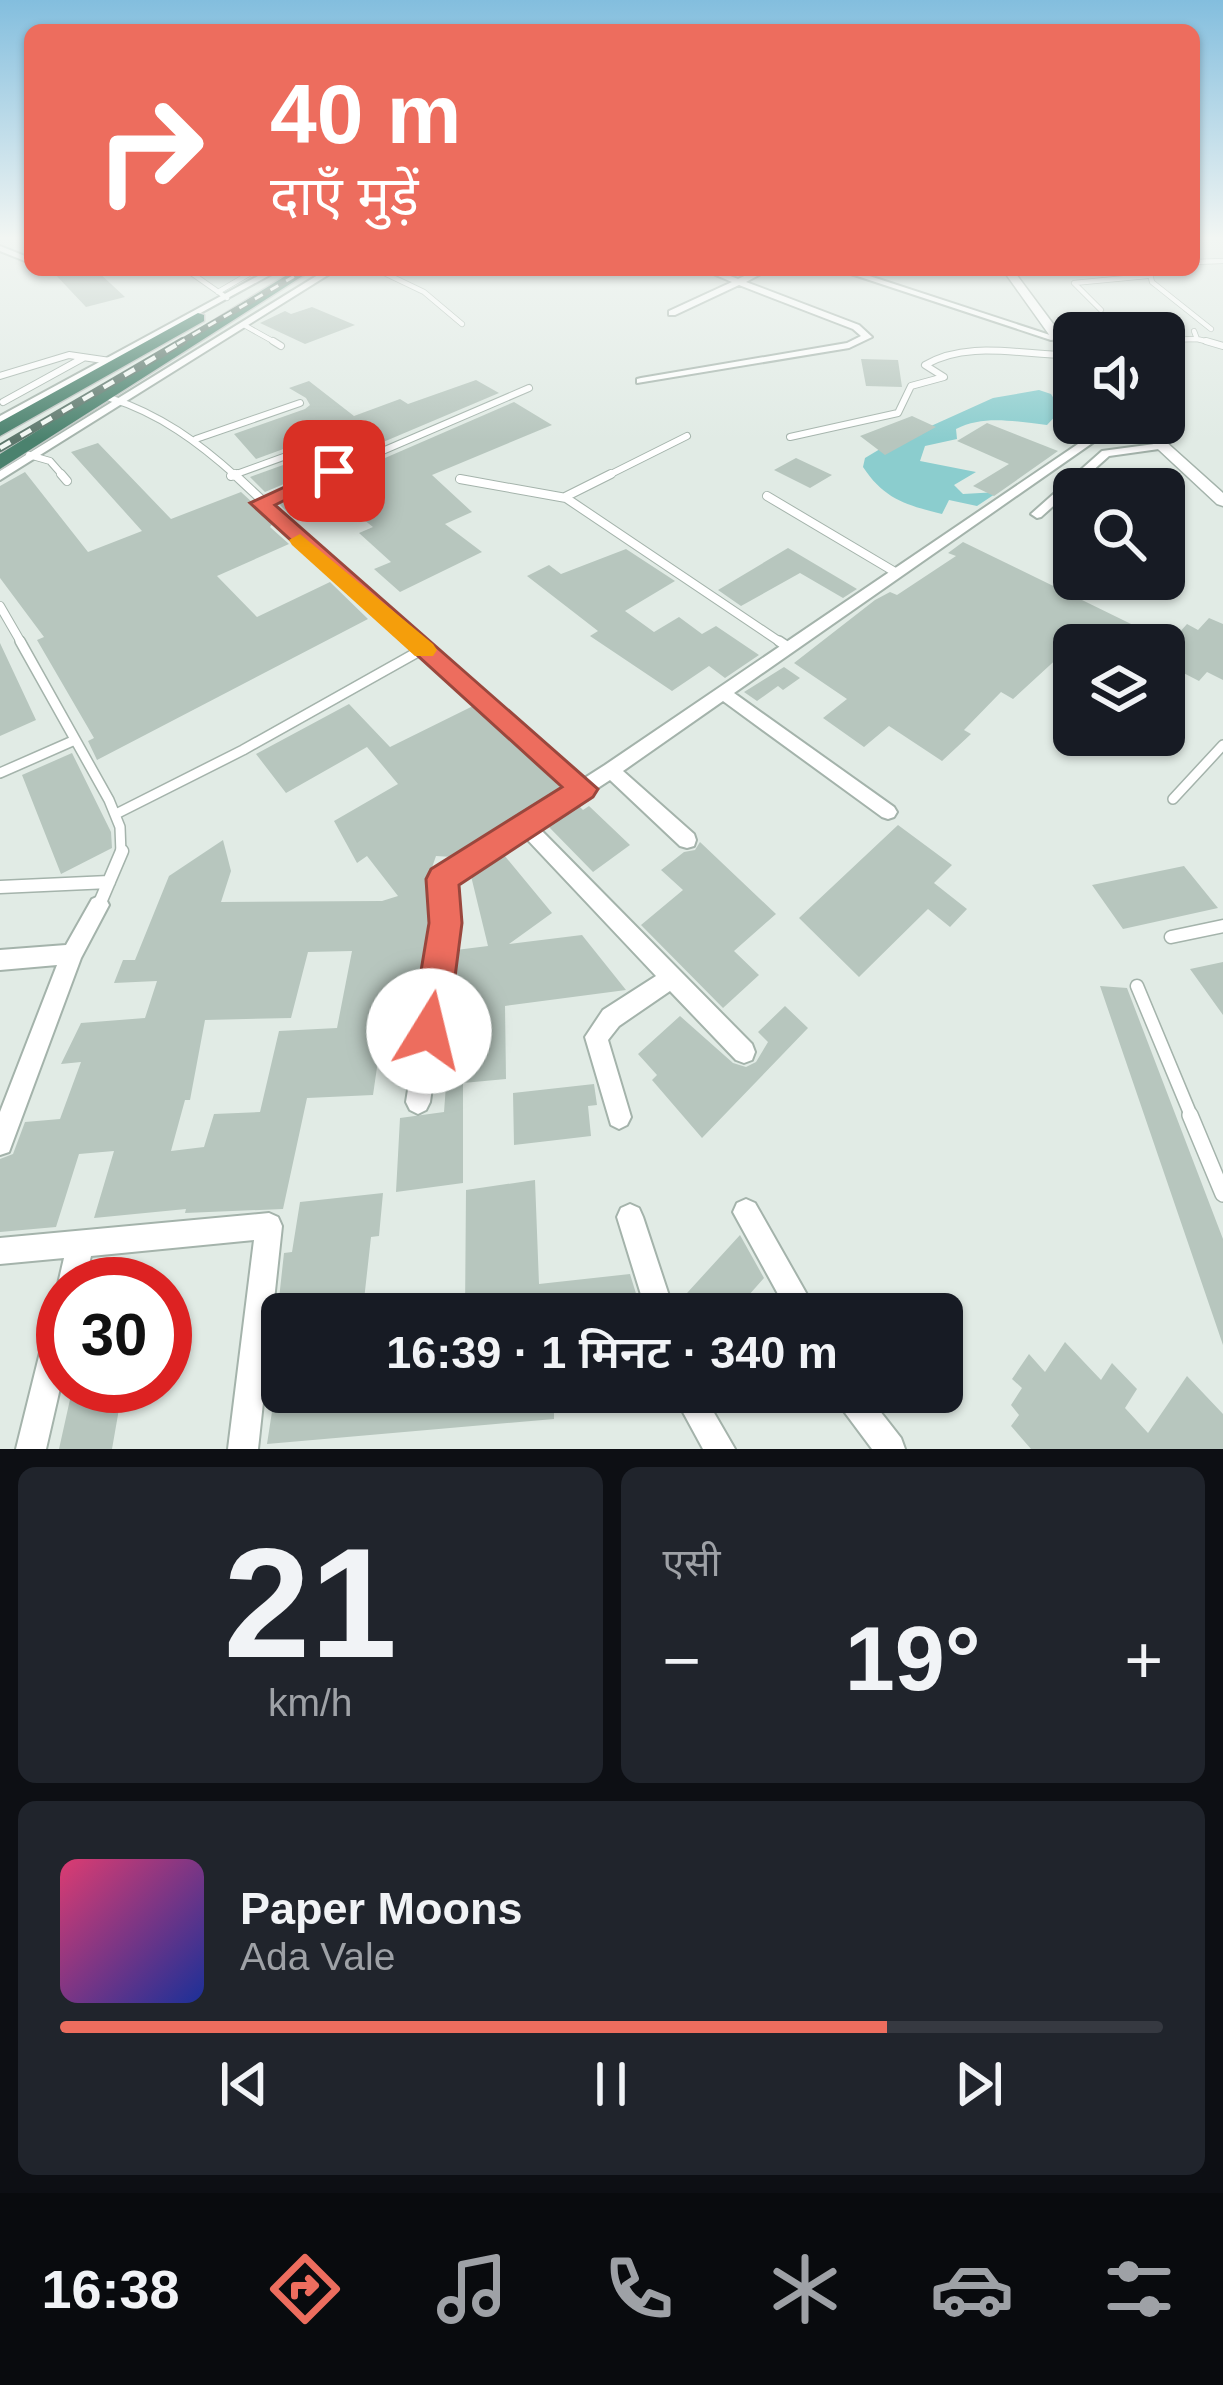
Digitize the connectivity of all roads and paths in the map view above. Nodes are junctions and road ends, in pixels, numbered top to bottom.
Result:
1 (204, 306) edge
2 (208, 306) edge
3 (253, 306) edge
4 (275, 306) edge
5 (440, 306) edge
6 (686, 306) edge
7 (800, 306) edge
8 (946, 306) edge
9 (1033, 306) edge
10 (1097, 306) edge
11 (1185, 306) edge
12 (1101, 310) dead end
13 (672, 313) dead end
14 (462, 324) dead end
15 (244, 325) junction
16 (1211, 328) junction
17 (1223, 331) edge
18 (1053, 335) edge
19 (1185, 337) edge
20 (1195, 337) junction
21 (1053, 343) edge
22 (1053, 345) edge
23 (281, 346) dead end
24 (1223, 346) edge
25 (85, 357) junction
26 (110, 361) junction
27 (0, 376) edge
28 (641, 381) dead end
29 (529, 388) dead end
30 (118, 399) junction
31 (2, 400) edge
32 (300, 403) dead end
33 (14, 413) junction
34 (0, 420) edge
35 (366, 427) dead end
36 (0, 430) edge
37 (687, 436) dead end
38 (790, 436) dead end
39 (196, 440) junction
40 (1085, 444) edge
41 (1162, 446) joint
42 (26, 454) junction
43 (0, 464) edge
44 (0, 476) edge
45 (231, 476) junction
46 (460, 479) dead end
47 (67, 481) dead end
48 (767, 496) dead end
49 (565, 497) junction
50 (1223, 501) edge
51 (261, 503) junction
52 (1037, 514) dead end
53 (895, 572) junction
54 (0, 606) edge
55 (788, 647) junction
56 (423, 649) junction
57 (724, 694) junction
58 (75, 740) junction
59 (1223, 745) edge
60 (611, 770) junction
61 (0, 773) edge
62 (583, 789) junction
63 (1173, 799) dead end
64 (888, 812) dead end
65 (116, 814) junction
66 (527, 826) junction
67 (687, 840) dead end
68 (109, 882) junction
69 (0, 887) edge
70 (99, 905) joint
71 (1223, 926) edge
72 (1171, 937) dead end
73 (72, 954) junction
74 (0, 960) edge
75 (671, 978) junction
76 (1137, 986) dead end
77 (744, 1052) dead end
78 (418, 1102) dead end
79 (619, 1117) dead end
80 (0, 1143) edge
81 (1223, 1194) edge
82 (746, 1212) dead end
83 (630, 1216) dead end
84 (80, 1244) junction
85 (0, 1251) edge
86 (77, 1257) edge
87 (654, 1293) edge
88 (791, 1293) edge
89 (40, 1413) edge
90 (699, 1413) edge
91 (863, 1413) edge
92 (31, 1449) edge
93 (243, 1449) edge
94 (720, 1449) edge
95 (890, 1449) edge

1 - 26 street
2 - 36 highway
3 - 30 highway
4 - 15 street
5 - 14 lane
6 - 13 street
7 - 28 street
8 - 21 street
9 - 18 street
10 - 12 lane
11 - 16 lane
15 - 23 lane
15 - 30 street
16 - 17 lane
16 - 20 lane
19 - 20 lane
20 - 24 lane
22 - 38 lane
25 - 26 lane
25 - 27 lane
25 - 31 lane
26 - 33 street
29 - 51 lane
30 - 39 lane
30 - 42 highway
31 - 33 lane
32 - 39 lane
33 - 34 street
35 - 45 lane
37 - 49 lane
39 - 45 lane
40 - 53 street
41 - 50 street
41 - 52 street
42 - 43 highway
42 - 44 street
42 - 47 lane
45 - 51 lane
46 - 49 lane
48 - 53 lane
49 - 55 lane
51 - 56 lane
53 - 55 street
54 - 58 lane
55 - 57 street
56 - 62 lane
56 - 65 lane
57 - 60 street
57 - 64 street
58 - 61 lane
58 - 65 lane
59 - 63 lane
60 - 62 street
60 - 67 street
62 - 66 street
65 - 68 lane
66 - 75 street
66 - 78 street
68 - 69 lane
68 - 70 lane
70 - 73 street
71 - 72 lane
73 - 74 street
73 - 80 street
75 - 77 street
75 - 79 street
76 - 81 lane
82 - 88 street
83 - 87 street
84 - 85 street
84 - 86 street
84 - 93 street
89 - 92 street
90 - 94 street
91 - 95 street

